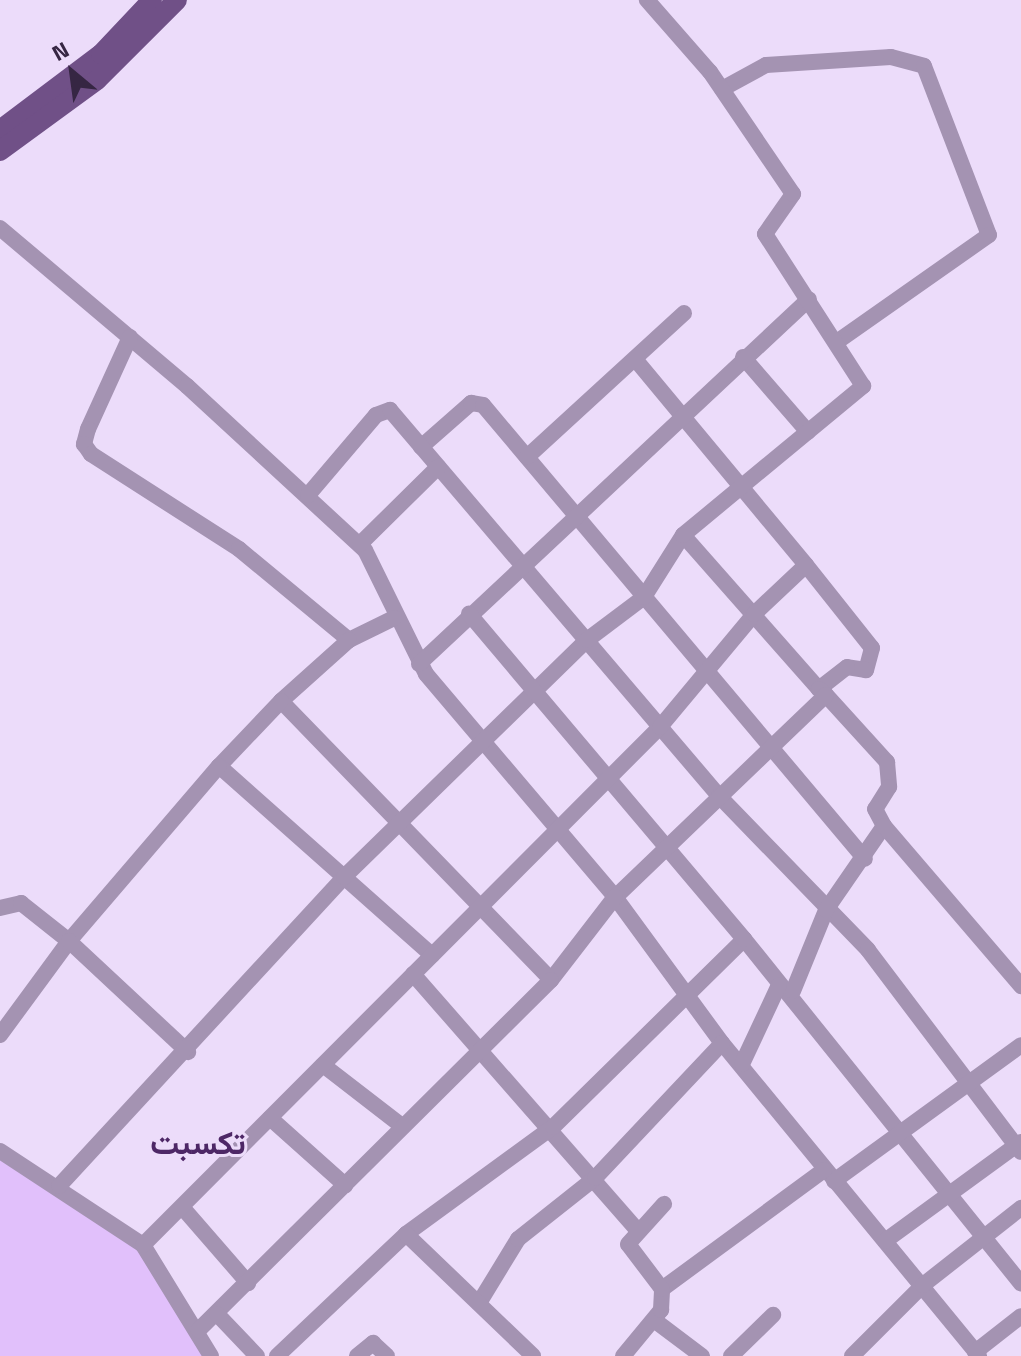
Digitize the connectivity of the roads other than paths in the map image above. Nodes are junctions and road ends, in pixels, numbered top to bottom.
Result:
1 (152, 0) edge
2 (177, 0) edge
3 (647, 0) edge
4 (722, 89) junction
5 (0, 130) edge
6 (0, 151) edge
7 (0, 228) edge
8 (809, 299) junction
9 (684, 313) dead end
10 (130, 337) junction
11 (838, 341) junction
12 (743, 357) junction
13 (635, 359) junction
14 (680, 413) junction
15 (808, 432) junction
16 (421, 447) junction
17 (527, 457) junction
18 (438, 467) junction
19 (742, 486) junction
20 (308, 495) junction
21 (574, 514) junction
22 (683, 535) junction
23 (360, 544) junction
24 (524, 561) junction
25 (806, 565) junction
26 (644, 597) junction
27 (469, 614) junction
28 (754, 614) junction
29 (394, 618) junction
30 (349, 640) junction
31 (587, 640) junction
32 (419, 664) junction
33 (711, 673) junction
34 (537, 691) junction
35 (823, 692) junction
36 (281, 701) junction
37 (660, 727) junction
38 (483, 743) junction
39 (769, 743) junction
40 (219, 766) junction
41 (609, 777) junction
42 (719, 796) junction
43 (401, 823) junction
44 (884, 826) junction
45 (558, 827) junction
46 (669, 846) junction
47 (865, 859) junction
48 (344, 877) junction
49 (615, 897) junction
50 (479, 907) junction
51 (0, 908) edge
52 (826, 910) junction
53 (744, 939) junction
54 (69, 941) junction
55 (432, 955) junction
56 (413, 974) junction
57 (551, 980) junction
58 (1021, 986) edge
59 (786, 988) junction
60 (686, 992) junction
61 (0, 1035) edge
62 (722, 1043) junction
63 (483, 1045) junction
64 (1021, 1045) edge
65 (188, 1052) junction
66 (742, 1064) junction
67 (323, 1065) junction
68 (967, 1083) junction
69 (270, 1118) junction
70 (402, 1126) junction
71 (553, 1127) junction
72 (899, 1131) junction
73 (1019, 1147) edge
74 (0, 1151) edge
75 (829, 1175) junction
76 (595, 1178) junction
77 (345, 1185) junction
78 (59, 1186) junction
79 (948, 1194) junction
80 (664, 1204) dead end
81 (182, 1207) junction
82 (1021, 1208) edge
83 (636, 1229) junction
84 (406, 1234) junction
85 (982, 1238) junction
86 (885, 1241) junction
87 (143, 1245) junction
88 (248, 1283) junction
89 (1021, 1283) edge
90 (923, 1285) junction
91 (662, 1289) junction
92 (479, 1303) junction
93 (217, 1314) junction
94 (773, 1315) dead end
95 (1021, 1316) edge
96 (654, 1320) junction
97 (198, 1330) junction
98 (977, 1354) edge
99 (211, 1356) edge
100 (257, 1356) edge
101 (277, 1356) edge
102 (357, 1356) edge
103 (387, 1356) edge
104 (533, 1356) edge
105 (623, 1356) edge
106 (702, 1356) edge
107 (731, 1356) edge
108 (852, 1356) edge

1 - 5 main road
2 - 6 main road
3 - 4 street
4 - 8 street
4 - 11 street
7 - 10 street
8 - 11 street
8 - 12 street
9 - 13 street
10 - 20 street
10 - 30 street
11 - 15 street
12 - 14 street
12 - 15 street
13 - 14 street
13 - 17 street
14 - 19 street
14 - 21 street
15 - 19 street
16 - 17 street
16 - 18 street
16 - 20 street
17 - 21 street
18 - 23 street
18 - 24 street
19 - 22 street
19 - 25 street
20 - 23 street
21 - 24 street
21 - 26 street
22 - 26 street
22 - 28 street
23 - 29 street
24 - 27 street
24 - 31 street
25 - 28 street
25 - 35 street
26 - 31 street
26 - 33 street
27 - 32 street
27 - 34 street
28 - 33 street
28 - 35 street
29 - 30 street
29 - 32 street
30 - 36 street
31 - 34 street
31 - 37 street
32 - 38 street
33 - 37 street
33 - 39 street
34 - 38 street
34 - 41 street
35 - 39 street
35 - 44 street
36 - 40 street
36 - 43 street
37 - 41 street
37 - 42 street
38 - 43 street
38 - 45 street
39 - 42 street
39 - 47 street
40 - 48 street
40 - 54 street
41 - 45 street
41 - 46 street
42 - 46 street
42 - 52 street
43 - 48 street
43 - 50 street
44 - 47 street
44 - 58 street
45 - 49 street
45 - 50 street
46 - 49 street
46 - 53 street
47 - 52 street
48 - 55 street
48 - 65 street
49 - 57 street
49 - 60 street
50 - 55 street
50 - 57 street
51 - 54 street
52 - 59 street
52 - 68 street
53 - 59 street
53 - 60 street
54 - 61 street
54 - 65 street
55 - 56 street
56 - 63 street
56 - 67 street
57 - 63 street
59 - 66 street
59 - 72 street
60 - 62 street
60 - 71 street
62 - 66 street
62 - 76 street
63 - 70 street
63 - 71 street
64 - 68 street
65 - 78 street
66 - 75 street
67 - 69 street
67 - 70 street
68 - 72 street
68 - 73 street
69 - 77 street
69 - 81 street
70 - 77 street
71 - 76 street
71 - 84 street
72 - 75 street
72 - 79 street
73 - 79 street
74 - 78 street
75 - 86 street
75 - 91 street
76 - 83 street
76 - 92 street
77 - 88 street
78 - 87 street
79 - 85 street
79 - 86 street
80 - 83 street
81 - 87 street
81 - 88 street
82 - 85 street
83 - 91 street
84 - 92 street
84 - 101 street
85 - 89 street
85 - 90 street
86 - 90 street
87 - 97 street
88 - 93 street
90 - 98 street
90 - 108 street
91 - 96 street
92 - 104 street
93 - 97 street
93 - 100 street
94 - 107 street
95 - 98 street
96 - 105 street
96 - 106 street
97 - 99 street
102 - 103 street

